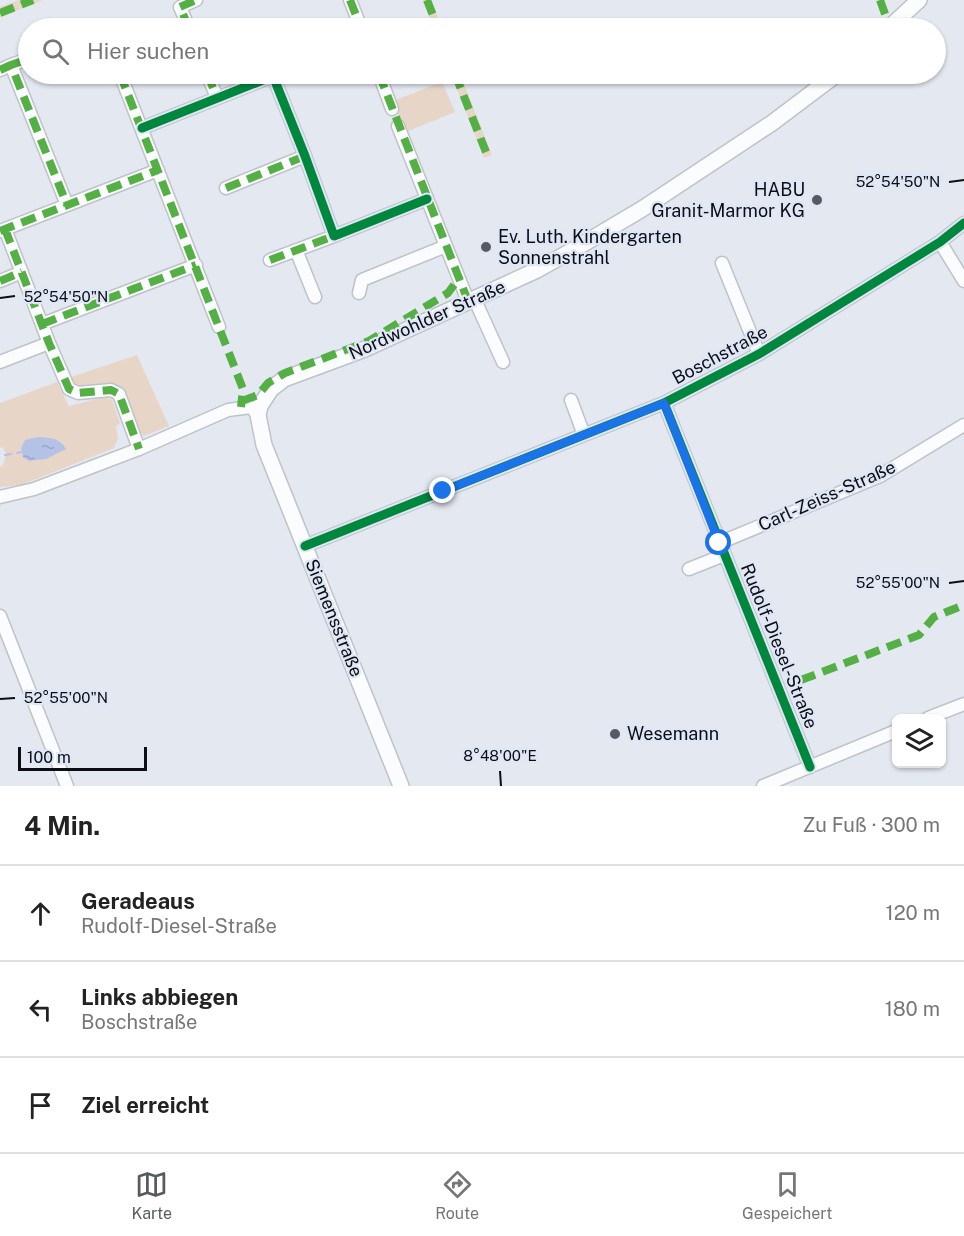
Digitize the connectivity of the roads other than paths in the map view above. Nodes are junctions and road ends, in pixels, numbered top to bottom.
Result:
1 (196, 0) edge
2 (350, 0) edge
3 (919, 0) edge
4 (185, 18) edge
5 (357, 18) edge
6 (900, 18) edge
7 (6, 68) edge
8 (124, 84) edge
9 (211, 84) edge
10 (251, 84) edge
11 (278, 84) edge
12 (383, 84) edge
13 (824, 84) edge
14 (217, 97) junction
15 (392, 109) dead end
16 (398, 126) dead end
17 (142, 128) junction
18 (305, 156) junction
19 (158, 170) junction
20 (226, 188) dead end
21 (427, 199) junction
22 (67, 206) junction
23 (964, 223) edge
24 (3, 230) edge
25 (334, 236) junction
26 (940, 242) junction
27 (446, 246) junction
28 (296, 250) junction
29 (270, 260) dead end
30 (722, 263) dead end
31 (196, 265) junction
32 (22, 272) junction
33 (0, 281) edge
34 (964, 281) edge
35 (359, 293) dead end
36 (315, 297) dead end
37 (471, 300) junction
38 (42, 324) junction
39 (219, 327) dead end
40 (49, 344) junction
41 (759, 354) junction
42 (0, 362) edge
43 (503, 362) dead end
44 (571, 400) dead end
45 (664, 403) junction
46 (258, 415) junction
47 (964, 425) edge
48 (585, 435) junction
49 (139, 449) junction
50 (0, 497) edge
51 (719, 543) junction
52 (305, 546) junction
53 (724, 555) junction
54 (689, 569) dead end
55 (0, 616) edge
56 (964, 704) edge
57 (938, 714) edge
58 (892, 733) edge
59 (810, 767) junction
60 (67, 786) edge
61 (401, 786) edge
62 (763, 786) edge

1 - 4 street
2 - 5 street
3 - 6 main road
7 - 22 street
8 - 17 street
9 - 14 street
10 - 14 street
11 - 18 street
12 - 15 street
13 - 37 main road, Nordwohlder Straße
14 - 17 street
16 - 21 street
17 - 19 street
18 - 20 street
18 - 25 street
19 - 22 street
19 - 31 street
21 - 25 street
21 - 27 street
22 - 24 street
23 - 26 street, Boschstraße
24 - 32 street
25 - 28 street
26 - 34 street
26 - 41 street, Boschstraße
27 - 35 street
27 - 37 street
28 - 29 street
28 - 36 street
30 - 41 street
31 - 38 street
31 - 39 street
32 - 33 street
32 - 38 street
37 - 43 street
37 - 46 main road, Nordwohlder Straße
38 - 40 street
40 - 42 street
40 - 49 street
41 - 45 street, Boschstraße
44 - 48 street
45 - 48 street, Boschstraße
45 - 51 street, Rudolf-Diesel-Straße
46 - 49 street
46 - 52 main road, Siemensstraße
47 - 51 street, Carl-Zeiss-Straße
48 - 52 street, Boschstraße
49 - 50 street
51 - 53 street, Rudolf-Diesel-Straße
52 - 61 main road, Siemensstraße
53 - 54 street
53 - 59 street, Rudolf-Diesel-Straße
55 - 60 street
56 - 57 street
58 - 59 street
59 - 62 street

